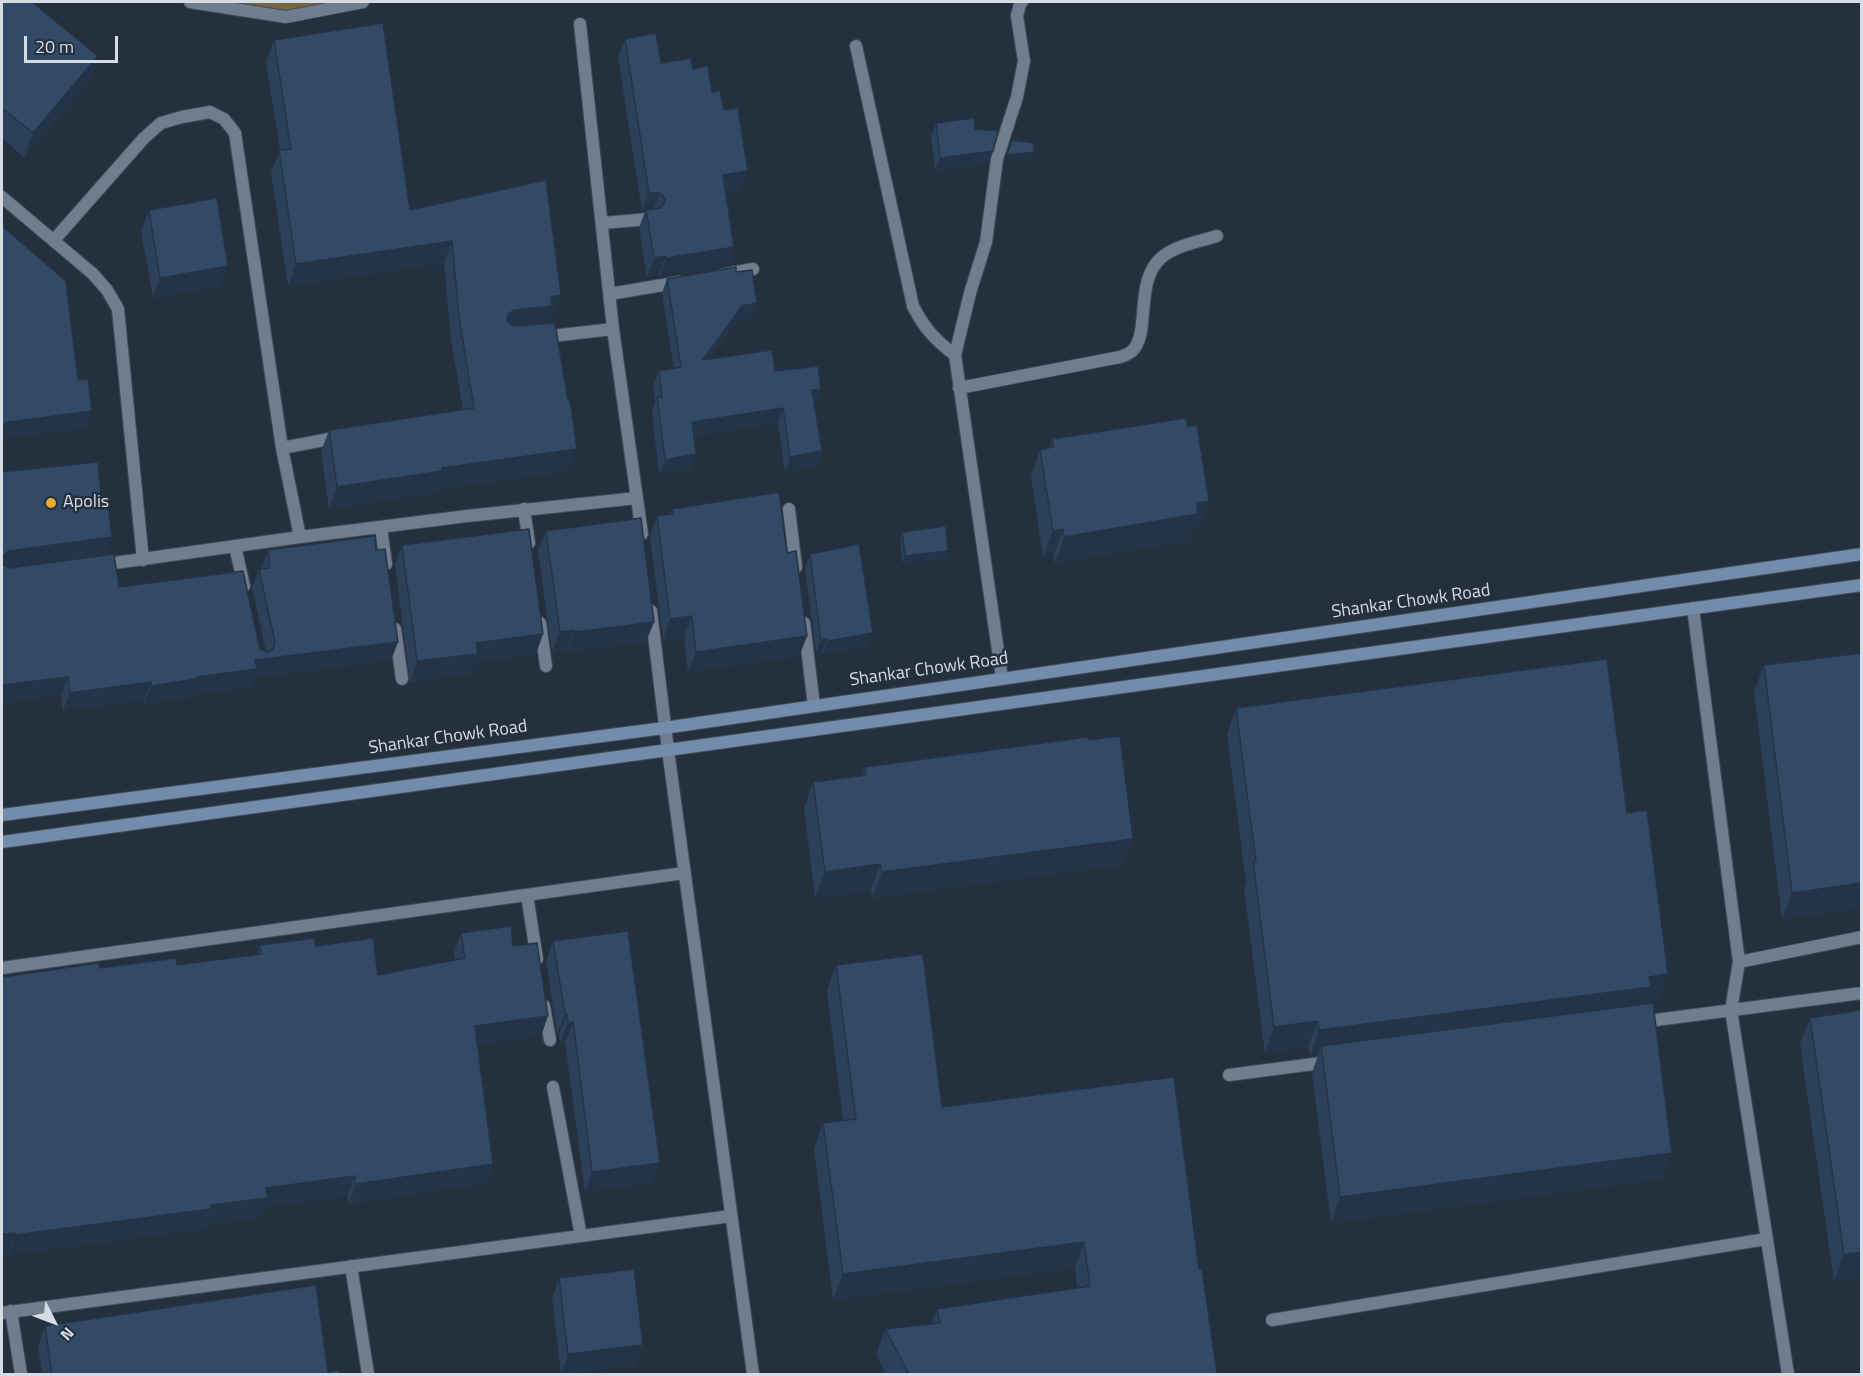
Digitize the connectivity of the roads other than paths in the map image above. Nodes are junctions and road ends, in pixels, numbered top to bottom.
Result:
1 (190, 2) edge
2 (363, 2) edge
3 (1022, 2) edge
4 (580, 24) dead end
5 (856, 46) dead end
6 (2, 198) edge
7 (650, 219) edge
8 (602, 223) junction
9 (1217, 236) dead end
10 (54, 240) junction
11 (753, 269) edge
12 (709, 277) edge
13 (687, 280) edge
14 (610, 294) junction
15 (613, 329) junction
16 (529, 338) edge
17 (955, 355) junction
18 (959, 388) junction
19 (351, 435) edge
20 (282, 448) junction
21 (637, 498) junction
22 (524, 509) junction
23 (789, 509) dead end
24 (381, 527) junction
25 (300, 537) junction
26 (643, 544) edge
27 (236, 546) junction
28 (530, 554) edge
29 (1862, 554) edge
30 (143, 560) junction
31 (84, 568) edge
32 (387, 573) edge
33 (798, 579) edge
34 (1862, 585) edge
35 (245, 593) edge
36 (649, 601) edge
37 (1693, 608) junction
38 (538, 610) edge
39 (802, 613) edge
40 (394, 620) edge
41 (546, 666) dead end
42 (1002, 678) junction
43 (402, 679) dead end
44 (814, 706) junction
45 (664, 728) junction
46 (668, 750) junction
47 (2, 815) edge
48 (2, 842) edge
49 (684, 873) junction
50 (527, 895) junction
51 (1862, 937) edge
52 (1739, 962) junction
53 (2, 968) edge
54 (539, 971) edge
55 (1862, 993) edge
56 (543, 994) edge
57 (1731, 1010) junction
58 (1631, 1023) edge
59 (550, 1040) dead end
60 (1347, 1060) edge
61 (1229, 1075) dead end
62 (553, 1087) dead end
63 (732, 1216) junction
64 (581, 1236) junction
65 (1766, 1239) junction
66 (351, 1266) junction
67 (6, 1312) edge
68 (1272, 1320) dead end
69 (21, 1374) edge
70 (368, 1374) edge
71 (753, 1374) edge
72 (1788, 1374) edge

1 - 2 street
3 - 17 street
4 - 8 street
5 - 17 street
6 - 10 street
7 - 8 street
8 - 14 street
9 - 18 street
10 - 20 street
10 - 30 street
11 - 12 street
13 - 14 street
14 - 15 street
15 - 16 street
15 - 21 street
17 - 18 street
18 - 42 street
19 - 20 street
20 - 25 street
21 - 22 street
21 - 26 street
22 - 24 street
22 - 28 street
23 - 33 street
24 - 25 street
24 - 32 street
25 - 27 street
27 - 30 street
27 - 35 street
29 - 42 main road, Shankar Chowk Road
30 - 31 street
34 - 37 main road
36 - 45 street
37 - 46 main road
37 - 52 street
38 - 41 street
39 - 44 street
40 - 43 street
42 - 44 main road, Shankar Chowk Road
44 - 45 main road, Shankar Chowk Road
45 - 46 street
45 - 47 main road, Shankar Chowk Road
46 - 48 main road
46 - 49 street
49 - 50 street
49 - 63 street
50 - 53 street
50 - 54 street
51 - 52 street
52 - 57 street
55 - 57 street
56 - 59 street
57 - 58 street
57 - 65 street
60 - 61 street
62 - 64 street
63 - 64 street
63 - 71 street
64 - 66 street
65 - 68 street
65 - 72 street
66 - 67 street
66 - 70 street
67 - 69 street

